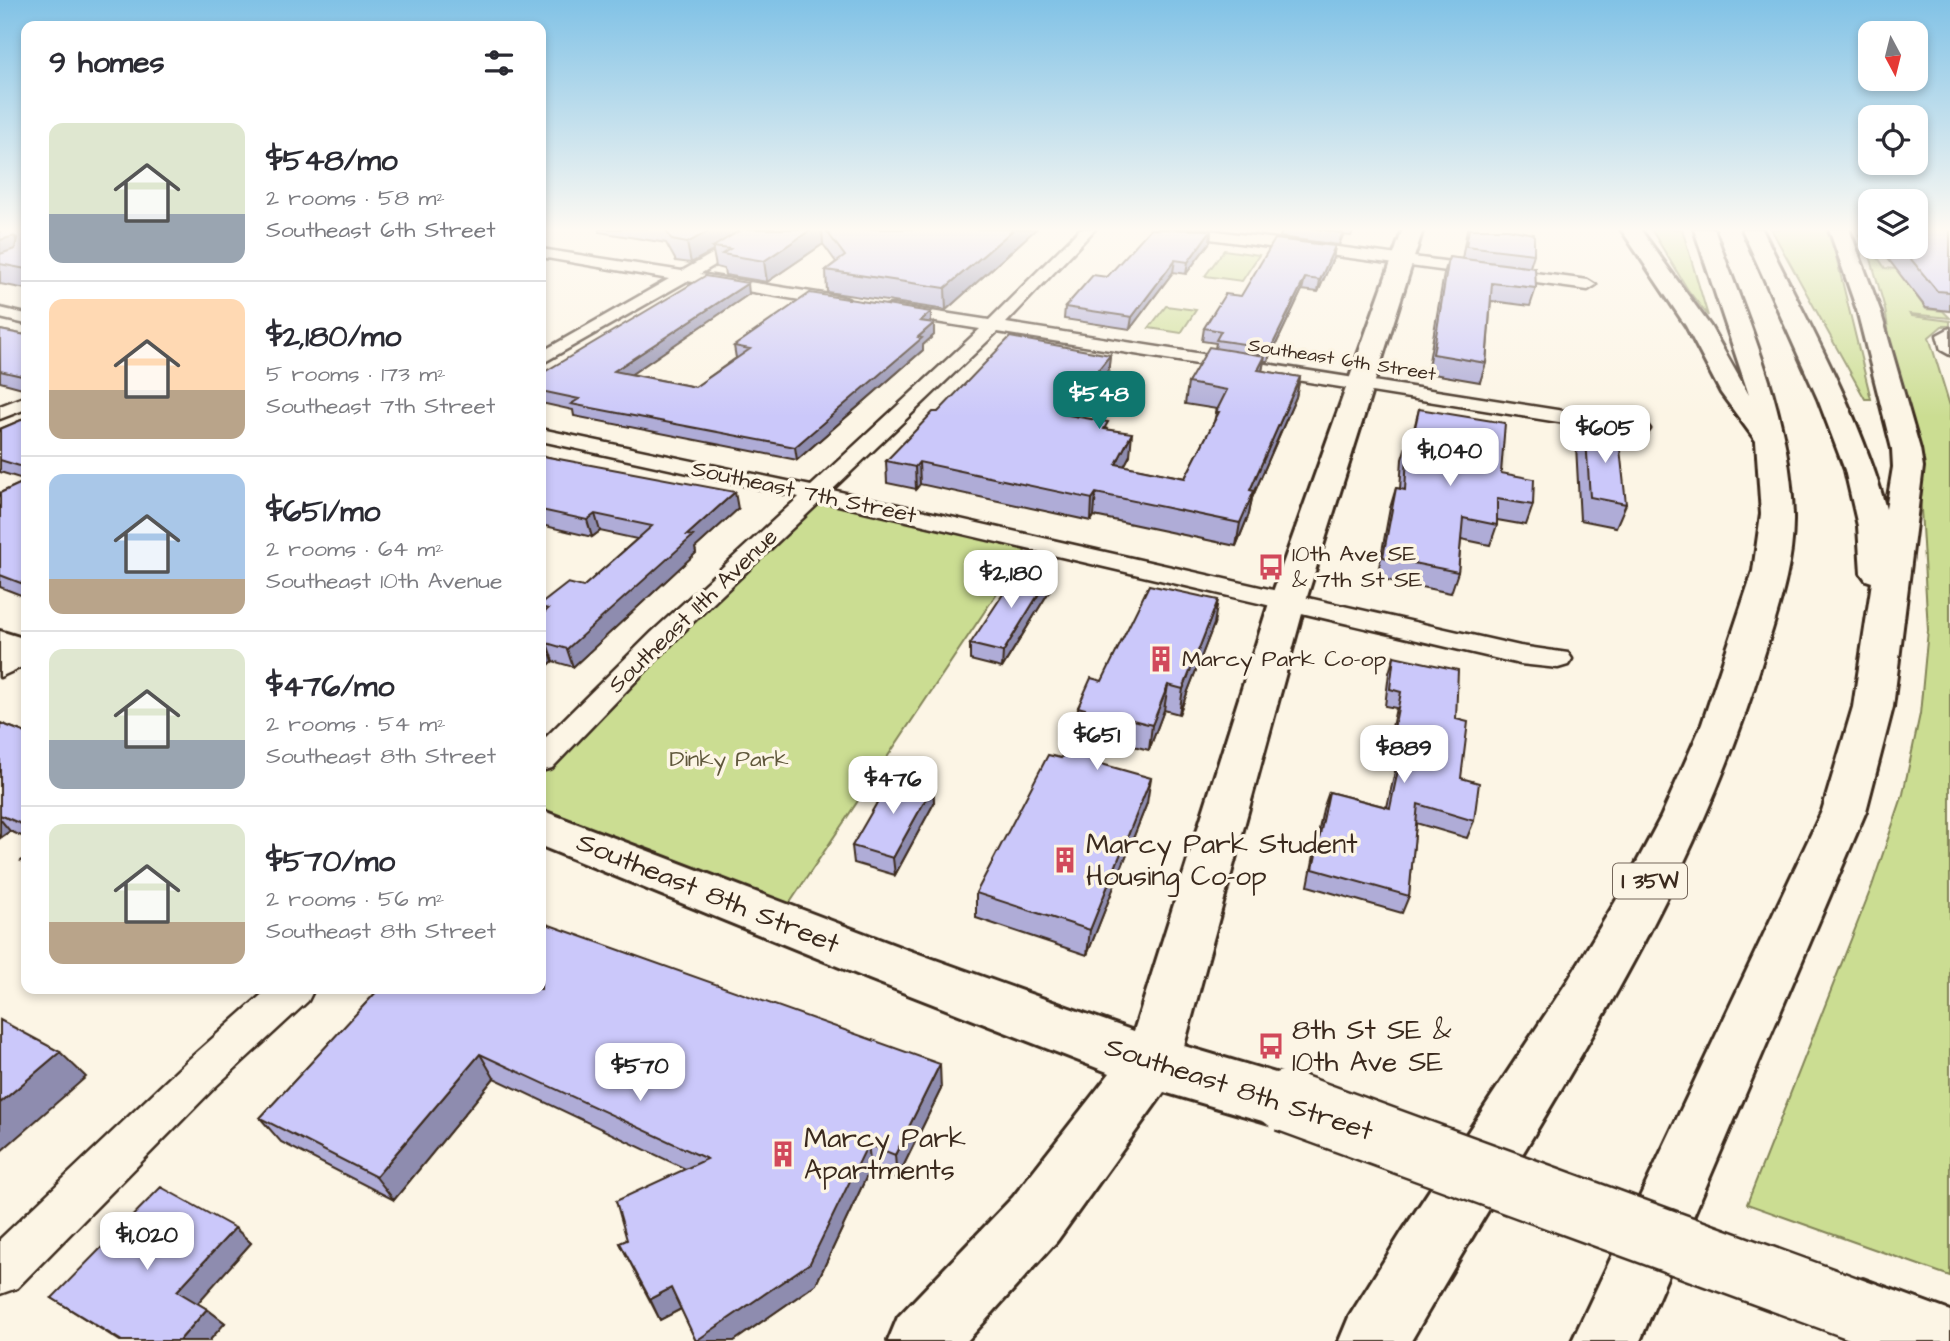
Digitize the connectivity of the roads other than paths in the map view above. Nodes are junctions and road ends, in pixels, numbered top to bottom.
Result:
1 (659, 292) edge
2 (774, 292) edge
3 (1025, 292) edge
4 (1392, 292) edge
5 (1674, 292) edge
6 (1726, 292) edge
7 (1781, 292) edge
8 (1863, 292) edge
9 (0, 313) edge
10 (21, 318) edge
11 (991, 326) junction
12 (546, 356) edge
13 (1361, 384) junction
14 (21, 404) edge
15 (0, 413) edge
16 (1640, 429) dead end
17 (546, 436) edge
18 (1769, 442) junction
19 (817, 494) junction
20 (1287, 603) junction
21 (1882, 631) junction
22 (0, 643) edge
23 (21, 651) edge
24 (21, 656) edge
25 (1558, 659) dead end
26 (0, 668) edge
27 (546, 755) edge
28 (546, 829) edge
29 (289, 994) edge
30 (1152, 1063) junction
31 (0, 1271) edge
32 (1410, 1278) junction
33 (922, 1341) edge
34 (1363, 1341) edge
35 (1373, 1341) edge
36 (1605, 1341) edge
37 (1942, 1341) edge

1 - 12 street
2 - 11 street, Southeast 6th Street
3 - 11 street, Southeast 11th Avenue
4 - 13 main road
5 - 18 main road
6 - 18 main road, I 35W
7 - 21 main road
8 - 21 main road
9 - 10 street
11 - 13 street, Southeast 6th Street
11 - 19 street, Southeast 11th Avenue
13 - 16 street, Southeast 6th Street
13 - 20 main road
14 - 15 street
17 - 19 street, Southeast 7th Street
18 - 32 main road, I 35W
19 - 20 street, Southeast 7th Street
19 - 27 street, Southeast 11th Avenue
20 - 25 street, Southeast 7th Street
20 - 30 main road
21 - 36 main road
22 - 23 main road
24 - 26 street
28 - 30 main road, Southeast 8th Street
29 - 31 street
30 - 33 main road
30 - 37 main road, Southeast 8th Street, bridge
32 - 34 main road
32 - 35 main road, I 35W

